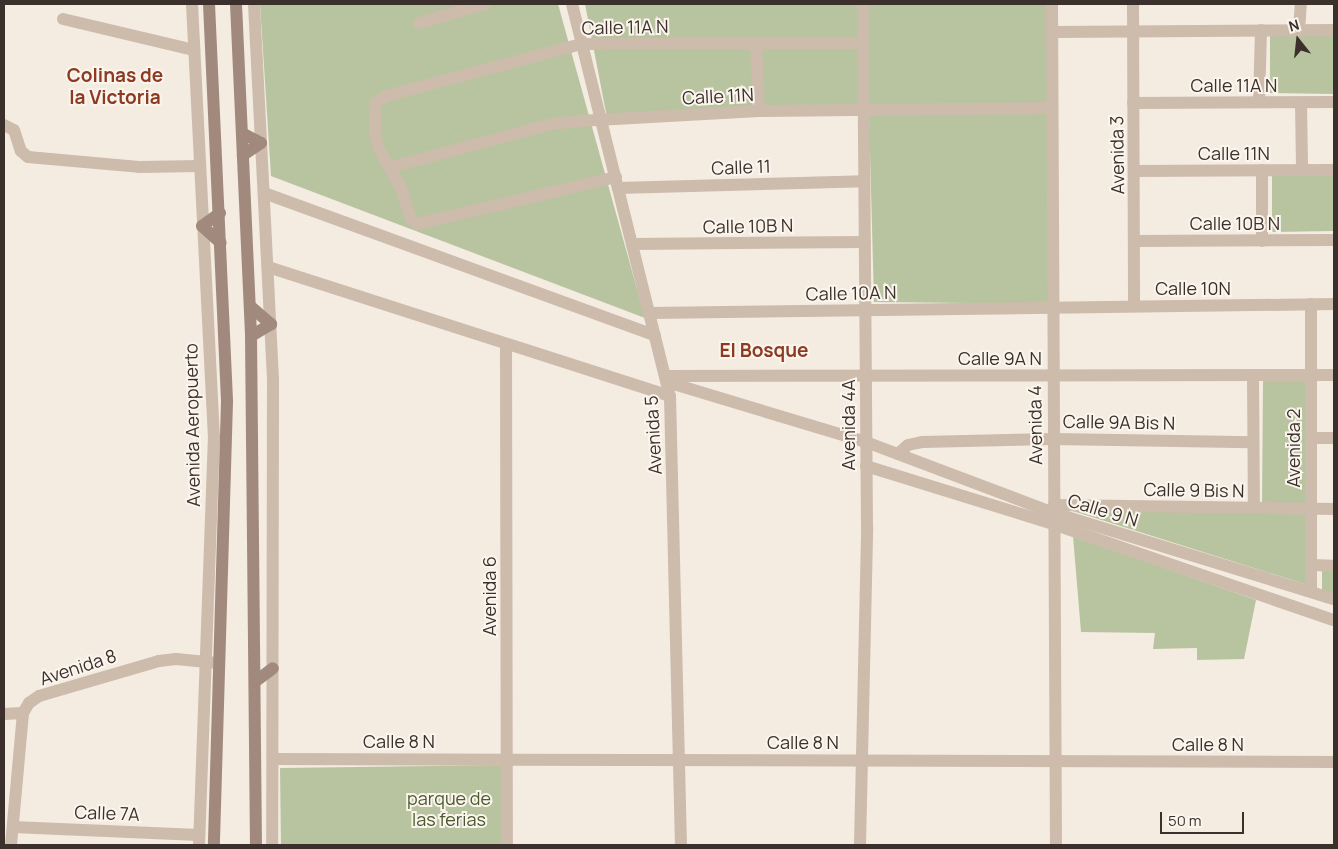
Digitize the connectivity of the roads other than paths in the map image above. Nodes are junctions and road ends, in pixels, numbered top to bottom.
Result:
1 (192, 4) edge
2 (209, 4) edge
3 (236, 4) edge
4 (254, 4) edge
5 (485, 4) edge
6 (572, 4) edge
7 (863, 4) edge
8 (1052, 4) edge
9 (1133, 4) edge
10 (1301, 4) edge
11 (63, 19) dead end
12 (419, 23) dead end
13 (1132, 29) junction
14 (1261, 30) junction
15 (1299, 30) junction
16 (1334, 30) edge
17 (1052, 32) junction
18 (863, 43) junction
19 (582, 44) junction
20 (756, 44) junction
21 (194, 50) junction
22 (1260, 102) junction
23 (1334, 102) edge
24 (1134, 103) junction
25 (1301, 103) junction
26 (1052, 108) junction
27 (864, 110) junction
28 (758, 111) junction
29 (599, 120) junction
30 (4, 125) edge
31 (242, 133) junction
32 (261, 143) junction
33 (243, 155) junction
34 (200, 166) junction
35 (390, 167) junction
36 (1262, 170) junction
37 (1302, 170) junction
38 (1334, 170) edge
39 (1134, 171) junction
40 (864, 181) junction
41 (617, 183) junction
42 (264, 192) junction
43 (220, 213) junction
44 (417, 224) joint
45 (202, 226) junction
46 (1334, 240) edge
47 (1135, 241) junction
48 (1262, 241) junction
49 (865, 242) junction
50 (221, 243) junction
51 (633, 244) junction
52 (268, 267) junction
53 (1311, 304) junction
54 (1334, 304) edge
55 (250, 306) junction
56 (1134, 306) junction
57 (1052, 308) junction
58 (865, 310) junction
59 (650, 313) junction
60 (272, 324) junction
61 (655, 334) junction
62 (251, 336) junction
63 (506, 346) junction
64 (1252, 375) junction
65 (1311, 375) junction
66 (1334, 375) edge
67 (866, 376) junction
68 (1052, 376) junction
69 (666, 379) junction
70 (670, 396) junction
71 (1311, 438) junction
72 (1334, 438) edge
73 (1054, 439) junction
74 (866, 442) junction
75 (1253, 442) junction
76 (898, 454) junction
77 (866, 466) junction
78 (1254, 508) junction
79 (1311, 509) junction
80 (1334, 509) edge
81 (1054, 514) junction
82 (1311, 565) junction
83 (1334, 566) edge
84 (1311, 591) junction
85 (1334, 599) edge
86 (1334, 620) edge
87 (207, 662) junction
88 (222, 664) junction
89 (273, 668) junction
90 (256, 681) junction
91 (23, 713) junction
92 (4, 714) edge
93 (273, 759) junction
94 (507, 760) junction
95 (681, 760) junction
96 (860, 760) junction
97 (1056, 761) junction
98 (1334, 762) edge
99 (13, 827) junction
100 (199, 840) edge
101 (11, 845) edge
102 (214, 845) edge
103 (256, 845) edge
104 (272, 845) edge
105 (507, 845) edge
106 (681, 845) edge
107 (860, 845) edge
108 (1056, 845) edge

1 - 21 street, Avenida Aeropuerto
2 - 43 main road, Avenida Aeropuerto
3 - 31 main road
4 - 32 street
5 - 12 street
6 - 19 street, Avenida 5
7 - 18 street, Avenida 4A
8 - 17 street, Avenida 4
9 - 13 street, Avenida 3
10 - 15 street
11 - 21 street
13 - 14 street
13 - 17 street
13 - 24 street, Avenida 3
14 - 15 street
14 - 22 street
15 - 16 street
17 - 26 street, Avenida 4
18 - 20 street, Calle 11A N
18 - 27 street, Avenida 4A
19 - 20 street, Calle 11A N
19 - 29 street, Avenida 5
19 - 35 street, Calle 11A N
20 - 28 street
21 - 34 street, Avenida Aeropuerto
22 - 24 street, Calle 11A N
22 - 25 street, Calle 11A N
23 - 25 street, Calle 11A N
24 - 39 street, Avenida 3
25 - 37 street
26 - 27 street, Calle 11N
26 - 57 street, Avenida 4
27 - 28 street, Calle 11N
27 - 40 street, Avenida 4A
28 - 29 street, Calle 11N
29 - 35 street, Calle 11N
29 - 41 street, Avenida 5
30 - 34 street
31 - 32 main road
31 - 33 main road
32 - 33 main road
32 - 42 street
33 - 55 main road
34 - 45 street, Avenida Aeropuerto
35 - 44 street, Calle 11A N
36 - 37 street, Calle 11N
36 - 39 street, Calle 11N
36 - 48 street
37 - 38 street, Calle 11N
39 - 47 street, Avenida 3
40 - 41 street, Calle 11
40 - 49 street, Avenida 4A
41 - 44 street, Calle 11
41 - 51 street, Avenida 5
42 - 52 street
42 - 61 street
43 - 45 main road
43 - 50 main road, Avenida Aeropuerto
45 - 50 main road
45 - 87 street, Avenida Aeropuerto
46 - 48 street, Calle 10B N
47 - 48 street, Calle 10B N
47 - 56 street, Avenida 3
49 - 51 street, Calle 10B N
49 - 58 street, Avenida 4A
50 - 88 main road, Avenida Aeropuerto
51 - 59 street, Avenida 5
52 - 60 street
52 - 63 street
53 - 54 street, Calle 10N
53 - 56 street, Calle 10N
53 - 65 street, Avenida 2
55 - 60 main road
55 - 62 main road
56 - 57 street, Calle 10N
57 - 58 street, Calle 10A N
57 - 68 street, Avenida 4
58 - 59 street, Calle 10A N
58 - 67 street, Avenida 4A
59 - 61 street, Avenida 5
60 - 62 main road
60 - 89 street
61 - 69 street, Avenida 5
62 - 90 main road
63 - 70 street
63 - 94 street, Avenida 6
64 - 65 street, Calle 9A N
64 - 68 street, Calle 9A N
64 - 75 street
65 - 66 street, Calle 9A N
65 - 71 street, Avenida 2
67 - 68 street, Calle 9A N
67 - 69 street, Calle 9A N
67 - 74 street, Avenida 4A
68 - 73 street, Avenida 4
69 - 70 street, Avenida 5
69 - 74 street, Calle 9 N
70 - 95 street, Avenida 5
71 - 72 street
71 - 79 street, Avenida 2
73 - 75 street, Calle 9A Bis N
73 - 76 street, Calle 9A Bis N
73 - 81 street, Avenida 4
74 - 76 street, Calle 9 N
74 - 77 street, Avenida 4A
75 - 78 street
76 - 81 street, Calle 9 N
77 - 81 street, Calle 9 N
77 - 96 street, Avenida 4A
78 - 79 street, Calle 9 Bis N
78 - 81 street, Calle 9 Bis N
79 - 80 street, Calle 9 Bis N
79 - 82 street, Avenida 2
81 - 84 street, Calle 9 N
81 - 86 street, Calle 9 N
81 - 97 street, Avenida 4
82 - 83 street
82 - 84 street, Avenida 2
84 - 85 street, Calle 9 N
87 - 88 street, Avenida 8
87 - 91 street, Avenida 8
87 - 100 street, Avenida Aeropuerto
88 - 102 main road, Avenida Aeropuerto
89 - 90 main road
89 - 93 street
90 - 103 main road
91 - 92 street
91 - 99 street
93 - 94 street, Calle 8 N
93 - 104 street
94 - 95 street, Calle 8 N
94 - 105 street, Avenida 6
95 - 96 street, Calle 8 N
95 - 106 street, Avenida 5
96 - 97 street, Calle 8 N
96 - 107 street, Avenida 4A
97 - 98 street, Calle 8 N
97 - 108 street, Avenida 4
99 - 100 street, Calle 7A
99 - 101 street

